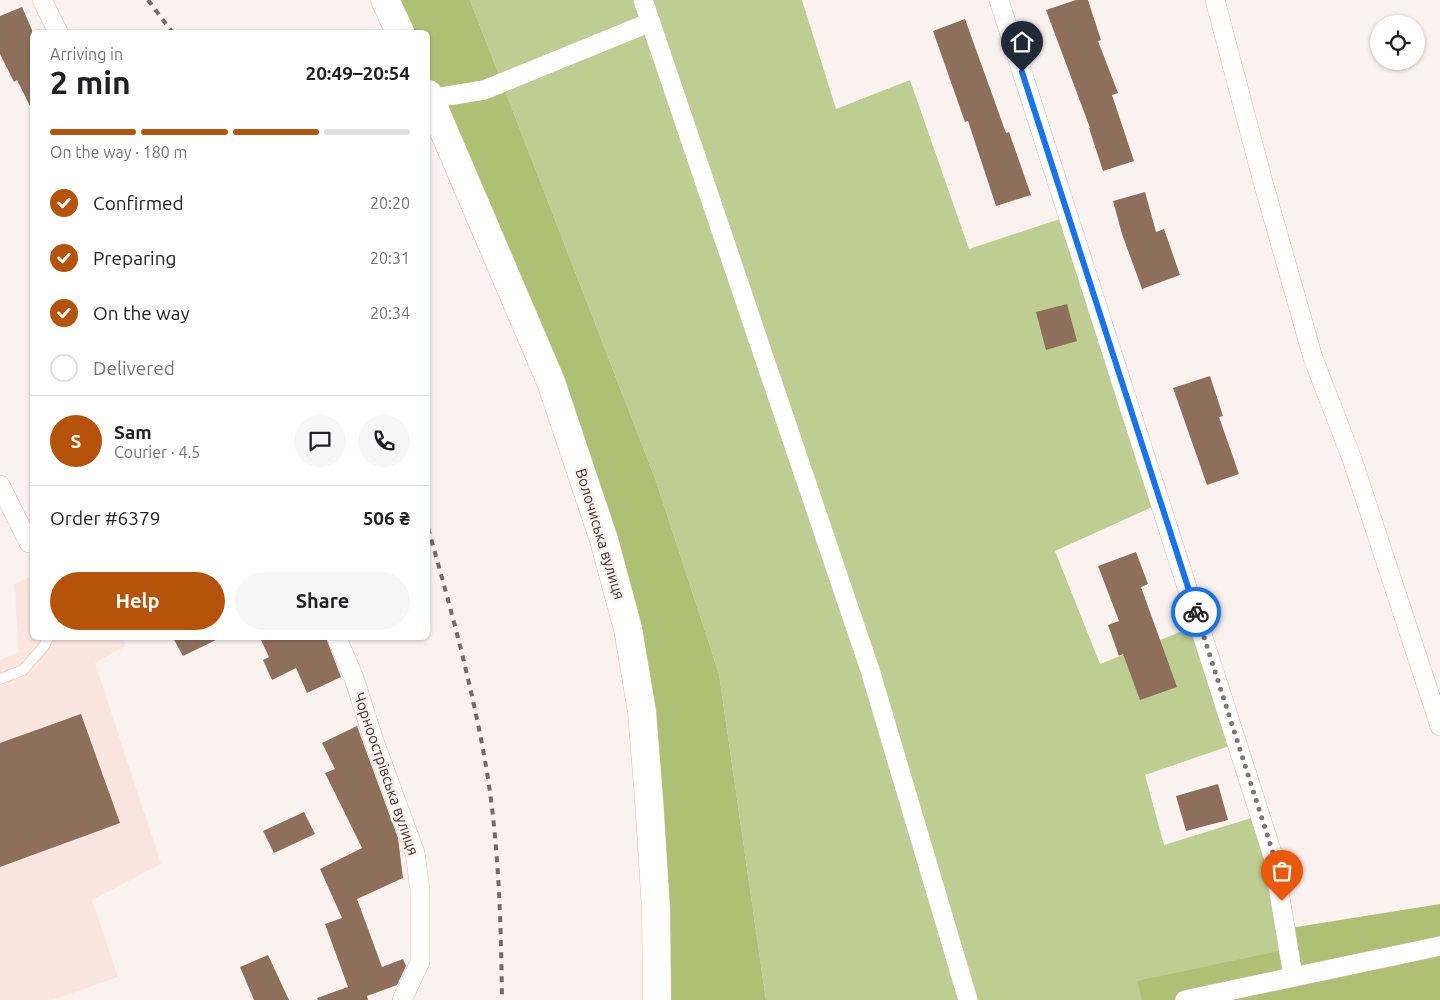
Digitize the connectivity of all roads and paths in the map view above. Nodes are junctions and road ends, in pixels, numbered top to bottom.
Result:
1 (42, 0) edge
2 (385, 0) edge
3 (643, 0) edge
4 (999, 0) edge
5 (1215, 0) edge
6 (651, 22) junction
7 (57, 30) edge
8 (399, 30) edge
9 (430, 97) edge
10 (430, 102) edge
11 (0, 485) edge
12 (30, 543) edge
13 (47, 640) edge
14 (338, 640) edge
15 (0, 680) edge
16 (1440, 726) edge
17 (1440, 946) edge
18 (1293, 976) junction
19 (402, 1000) edge
20 (657, 1000) edge
21 (968, 1000) edge
22 (1185, 1000) edge

1 - 7 street
2 - 8 main road
3 - 6 street
4 - 18 street
5 - 16 street
6 - 9 street
6 - 21 street
10 - 20 main road, Волочиська вулиця
11 - 12 street
13 - 15 lane
14 - 19 street, Чорноострівська вулиця
17 - 18 street
18 - 22 street

